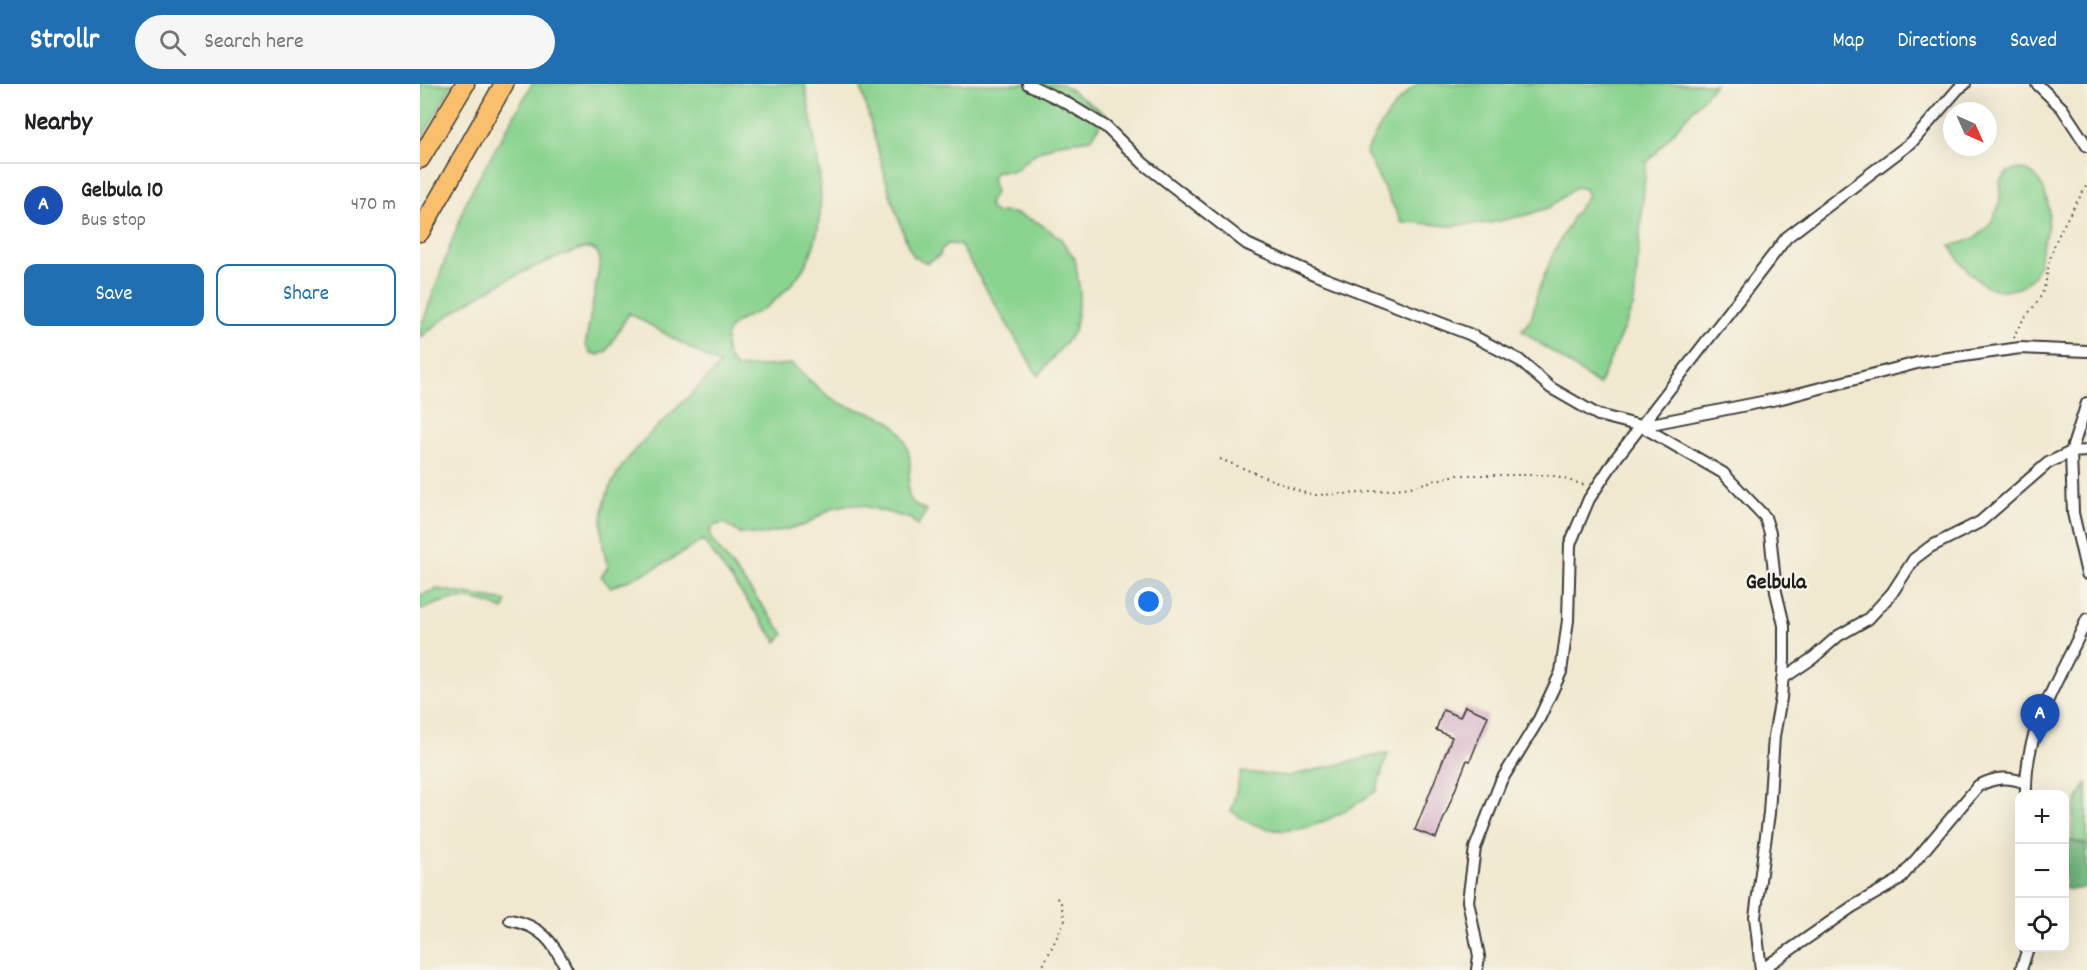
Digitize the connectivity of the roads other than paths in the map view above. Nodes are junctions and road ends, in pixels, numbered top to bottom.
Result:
1 (465, 84) edge
2 (504, 84) edge
3 (1028, 84) edge
4 (1965, 84) edge
5 (2037, 84) edge
6 (2087, 146) edge
7 (420, 159) edge
8 (420, 232) edge
9 (2087, 351) edge
10 (2087, 403) edge
11 (1641, 426) junction
12 (2087, 450) edge
13 (2071, 452) junction
14 (2087, 574) edge
15 (2087, 619) edge
16 (1782, 679) junction
17 (2026, 783) junction
18 (2026, 790) edge
19 (510, 920) dead end
20 (2027, 952) edge
21 (1478, 969) edge
22 (567, 970) edge
23 (1761, 970) edge
24 (2021, 970) edge

1 - 7 highway
2 - 8 highway
3 - 11 street
4 - 11 street
5 - 6 street
9 - 11 street
10 - 13 street
11 - 16 street
11 - 21 street
12 - 13 street
13 - 14 street
13 - 16 street
15 - 17 street
16 - 23 street
17 - 18 street
17 - 23 street
19 - 22 street
20 - 24 street

